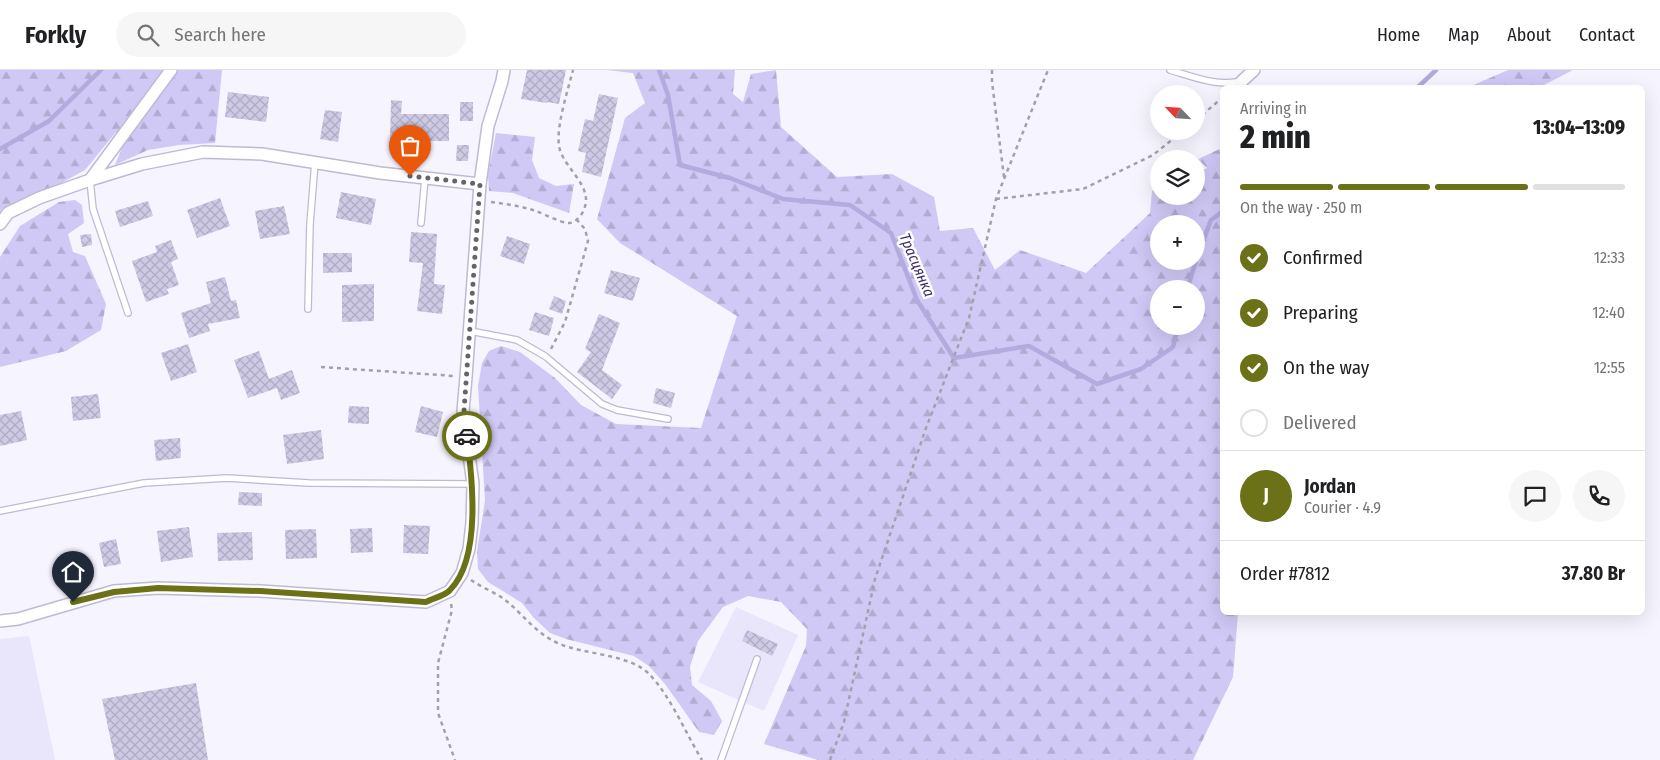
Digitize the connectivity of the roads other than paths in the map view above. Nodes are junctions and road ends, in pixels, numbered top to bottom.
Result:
1 (170, 70) edge
2 (504, 70) edge
3 (1170, 70) edge
4 (1254, 70) edge
5 (1242, 81) joint
6 (315, 162) junction
7 (424, 178) junction
8 (90, 180) junction
9 (480, 184) junction
10 (421, 223) dead end
11 (0, 224) edge
12 (308, 308) dead end
13 (128, 313) dead end
14 (470, 331) junction
15 (668, 419) dead end
16 (472, 484) junction
17 (0, 511) edge
18 (0, 621) edge
19 (757, 659) dead end
20 (722, 760) edge

1 - 8 street
2 - 9 street
3 - 5 lane
4 - 5 street
6 - 7 street
6 - 8 street
6 - 12 lane
7 - 9 street
7 - 10 lane
8 - 11 street
8 - 13 lane
9 - 14 street
14 - 15 lane
14 - 16 street
16 - 17 lane
16 - 18 street
19 - 20 lane

